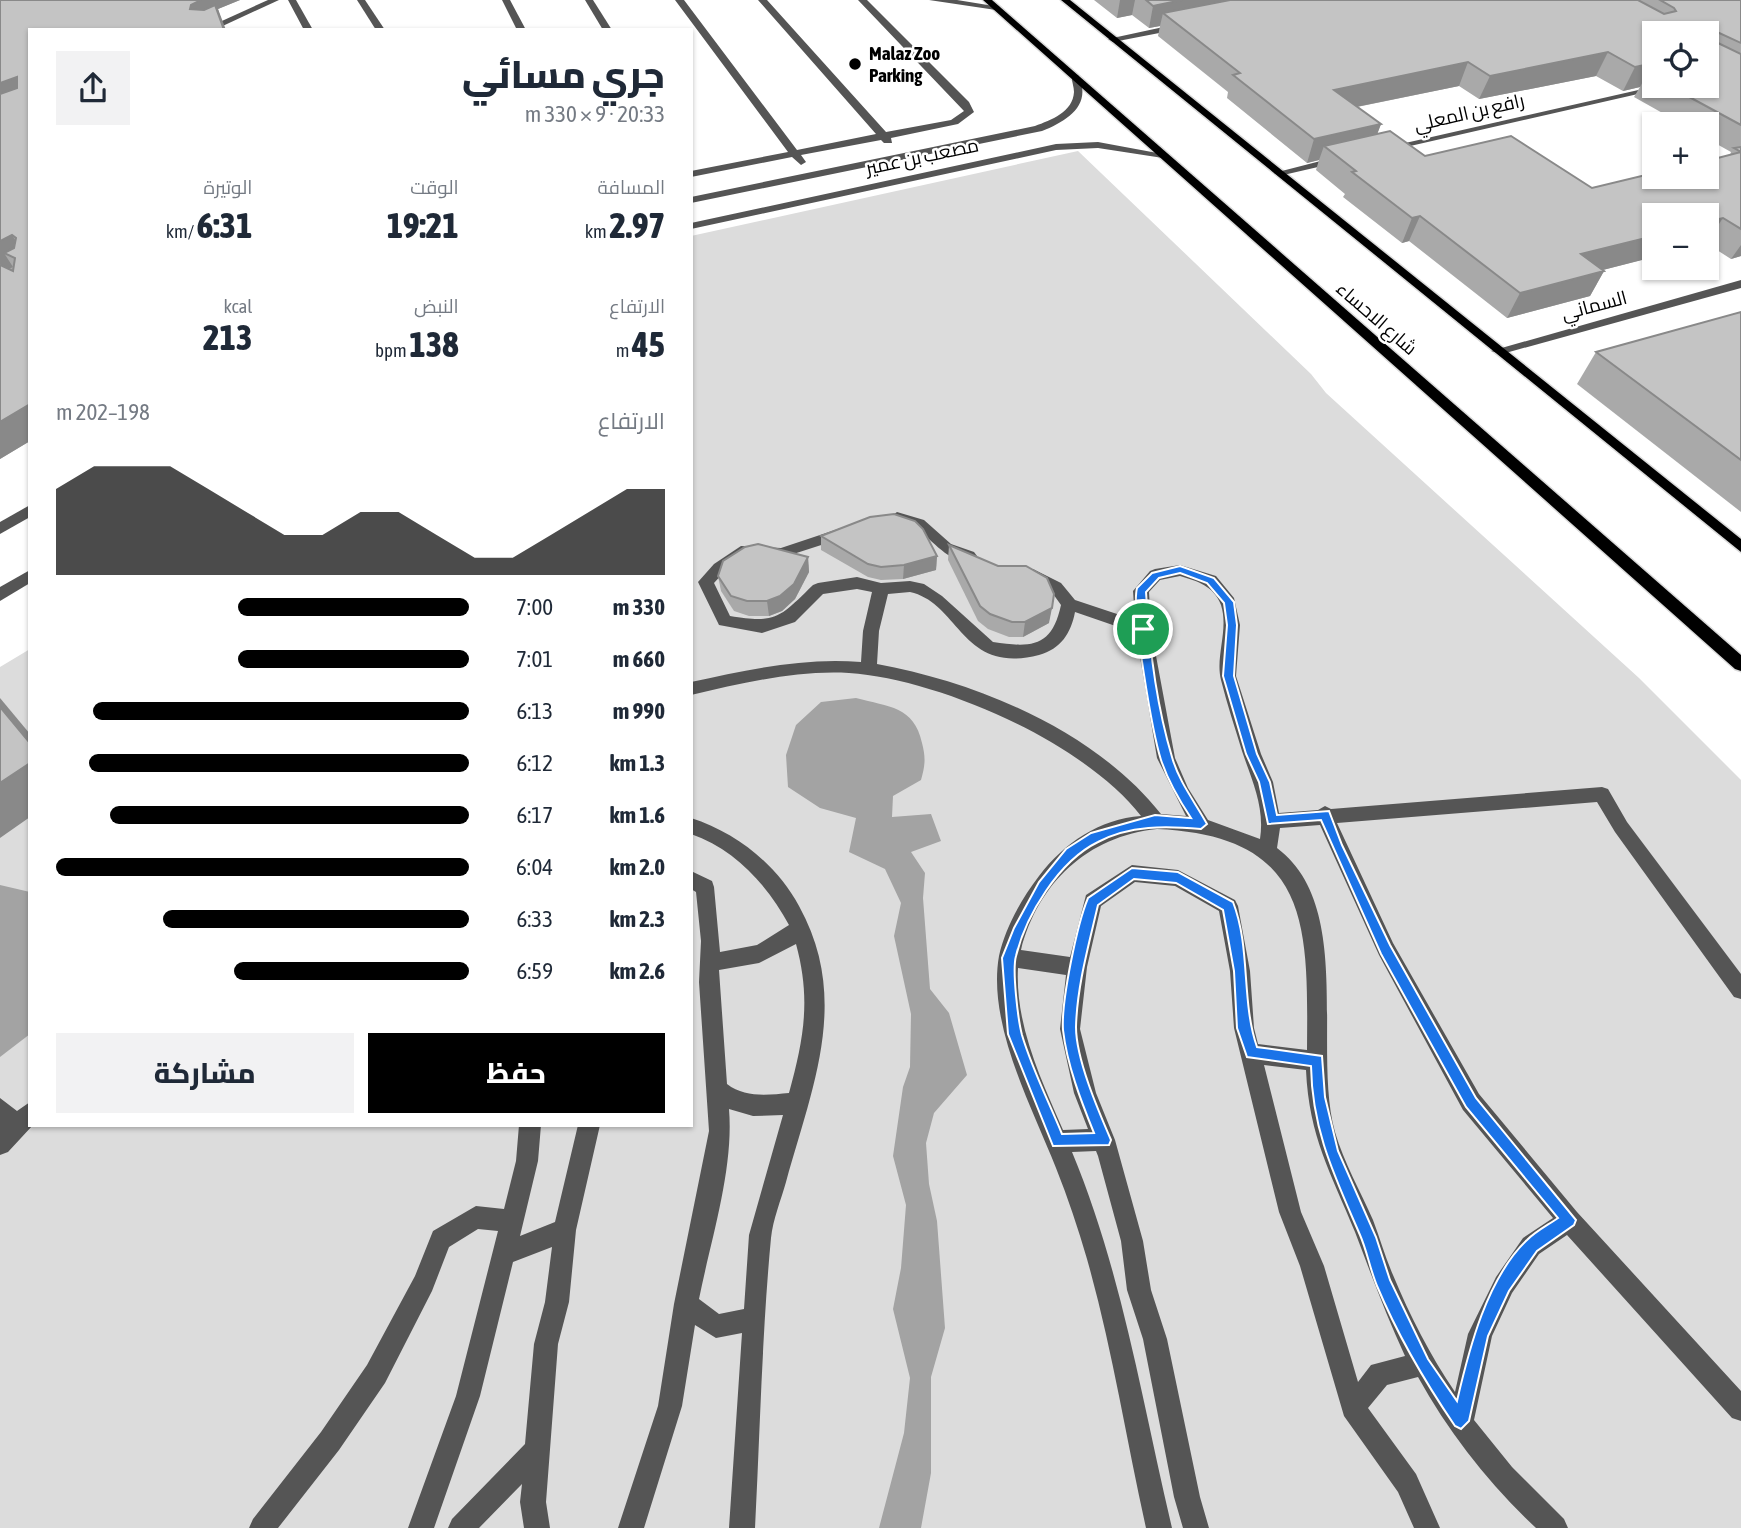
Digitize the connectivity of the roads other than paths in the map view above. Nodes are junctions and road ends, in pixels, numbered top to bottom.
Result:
1 (275, 0) edge
2 (292, 0) edge
3 (361, 0) edge
4 (506, 0) edge
5 (589, 0) edge
6 (679, 0) edge
7 (762, 0) edge
8 (862, 0) edge
9 (933, 0) edge
10 (1065, 0) edge
11 (992, 4) edge
12 (1192, 24) edge
13 (211, 28) edge
14 (308, 28) edge
15 (380, 28) edge
16 (521, 28) edge
17 (607, 28) edge
18 (1113, 39) junction
19 (1075, 78) junction
20 (1642, 92) edge
21 (1038, 129) junction
22 (882, 137) junction
23 (1056, 147) junction
24 (1373, 152) edge
25 (797, 153) junction
26 (919, 154) junction
27 (1163, 155) junction
28 (1346, 158) edge
29 (1279, 173) junction
30 (695, 174) edge
31 (797, 178) junction
32 (693, 200) edge
33 (693, 226) edge
34 (1741, 284) edge
35 (1497, 351) junction
36 (28, 511) edge
37 (886, 517) edge
38 (855, 527) edge
39 (0, 530) edge
40 (1741, 547) edge
41 (984, 563) edge
42 (1008, 571) edge
43 (28, 576) edge
44 (699, 581) edge
45 (881, 589) junction
46 (0, 595) edge
47 (1069, 604) junction
48 (1143, 629) junction
49 (1741, 665) edge
50 (869, 668) junction
51 (693, 689) edge
52 (1325, 814) junction
53 (1155, 820) junction
54 (1272, 821) junction
55 (1201, 824) junction
56 (693, 827) edge
57 (1267, 850) junction
58 (693, 880) edge
59 (801, 928) junction
60 (1009, 958) junction
61 (710, 962) junction
62 (1077, 967) junction
63 (1741, 990) edge
64 (1252, 1053) junction
65 (1317, 1061) junction
66 (716, 1088) junction
67 (794, 1103) junction
68 (0, 1109) edge
69 (23, 1120) edge
70 (530, 1127) edge
71 (589, 1127) edge
72 (1104, 1140) junction
73 (1058, 1141) junction
74 (0, 1144) edge
75 (1569, 1220) junction
76 (510, 1221) junction
77 (565, 1230) junction
78 (504, 1254) junction
79 (686, 1304) junction
80 (756, 1319) junction
81 (1423, 1364) junction
82 (1353, 1407) junction
83 (1741, 1409) edge
84 (1461, 1421) junction
85 (538, 1449) junction
86 (262, 1528) edge
87 (421, 1528) edge
88 (461, 1528) edge
89 (537, 1528) edge
90 (631, 1528) edge
91 (742, 1528) edge
92 (1158, 1528) edge
93 (1196, 1528) edge
94 (1427, 1528) edge
95 (1555, 1528) edge

1 - 13 street
2 - 14 street
3 - 15 street
4 - 16 street
5 - 17 street
6 - 25 street
7 - 22 street
8 - 22 street
9 - 11 street
10 - 18 main road
11 - 19 main road, شارع الاحساء
12 - 18 street
18 - 29 main road
19 - 21 street, مصعب بن عمير
19 - 27 main road, شارع الاحساء
20 - 24 street, رافع بن المعلي
21 - 23 street
21 - 26 street, مصعب بن عمير
22 - 25 street
22 - 26 street
23 - 27 street, مصعب بن عمير
23 - 33 street, مصعب بن عمير
25 - 30 street
25 - 31 street
26 - 31 street, مصعب بن عمير
27 - 49 main road, شارع الاحساء
28 - 29 street
29 - 35 main road
31 - 32 street, مصعب بن عمير
34 - 35 street, السماني
35 - 40 main road
36 - 39 street
37 - 41 street
38 - 44 street
42 - 47 street
43 - 46 street
44 - 45 street
45 - 47 street
45 - 50 street
47 - 48 street
48 - 54 street
48 - 55 street
50 - 51 street
50 - 53 street
52 - 54 street
52 - 63 street
52 - 75 street
53 - 55 street
53 - 60 street
54 - 57 street
55 - 57 street
56 - 59 street
57 - 65 street
58 - 61 street
59 - 61 street
59 - 67 street
60 - 62 street
60 - 73 street
61 - 66 street
62 - 64 street
62 - 72 street
64 - 65 street
64 - 82 street
65 - 81 street
66 - 67 street
66 - 79 street
67 - 80 street
68 - 69 street
69 - 74 street
70 - 76 street
71 - 77 street
72 - 73 street
72 - 93 street
73 - 92 street
75 - 83 street
75 - 84 street
76 - 78 street
76 - 86 street
77 - 78 street
77 - 85 street
78 - 87 street
79 - 80 street
79 - 90 street
80 - 91 street
81 - 82 street
81 - 84 street
82 - 94 street
84 - 95 street
85 - 88 street
85 - 89 street

